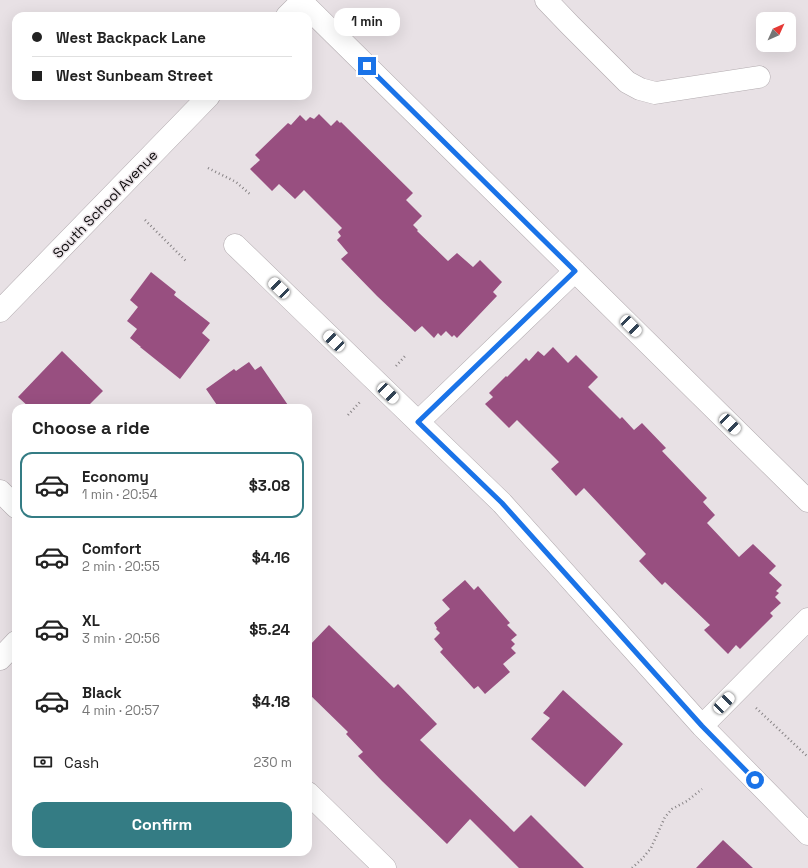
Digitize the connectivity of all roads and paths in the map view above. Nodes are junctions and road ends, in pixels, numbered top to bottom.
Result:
1 (546, 0) edge
2 (298, 4) edge
3 (306, 12) edge
4 (312, 17) edge
5 (759, 77) dead end
6 (205, 100) edge
7 (208, 168) dead end
8 (251, 195) dead end
9 (145, 220) dead end
10 (235, 245) dead end
11 (186, 261) dead end
12 (575, 271) junction
13 (0, 311) edge
14 (361, 400) dead end
15 (348, 415) dead end
16 (418, 422) junction
17 (0, 491) edge
18 (808, 501) edge
19 (12, 503) edge
20 (808, 619) edge
21 (12, 646) edge
22 (0, 659) edge
23 (755, 707) dead end
24 (702, 726) junction
25 (808, 757) edge
26 (702, 788) dead end
27 (312, 797) edge
28 (808, 834) edge
29 (385, 868) edge
30 (632, 868) edge

1 - 5 street
2 - 3 street
4 - 12 street
6 - 13 street, South School Avenue
7 - 8 path
9 - 11 path
10 - 16 street
12 - 16 street
12 - 18 street
14 - 15 path
16 - 24 street
17 - 19 street
20 - 24 street
21 - 22 street
23 - 25 path
24 - 28 street
26 - 30 path
27 - 29 street

